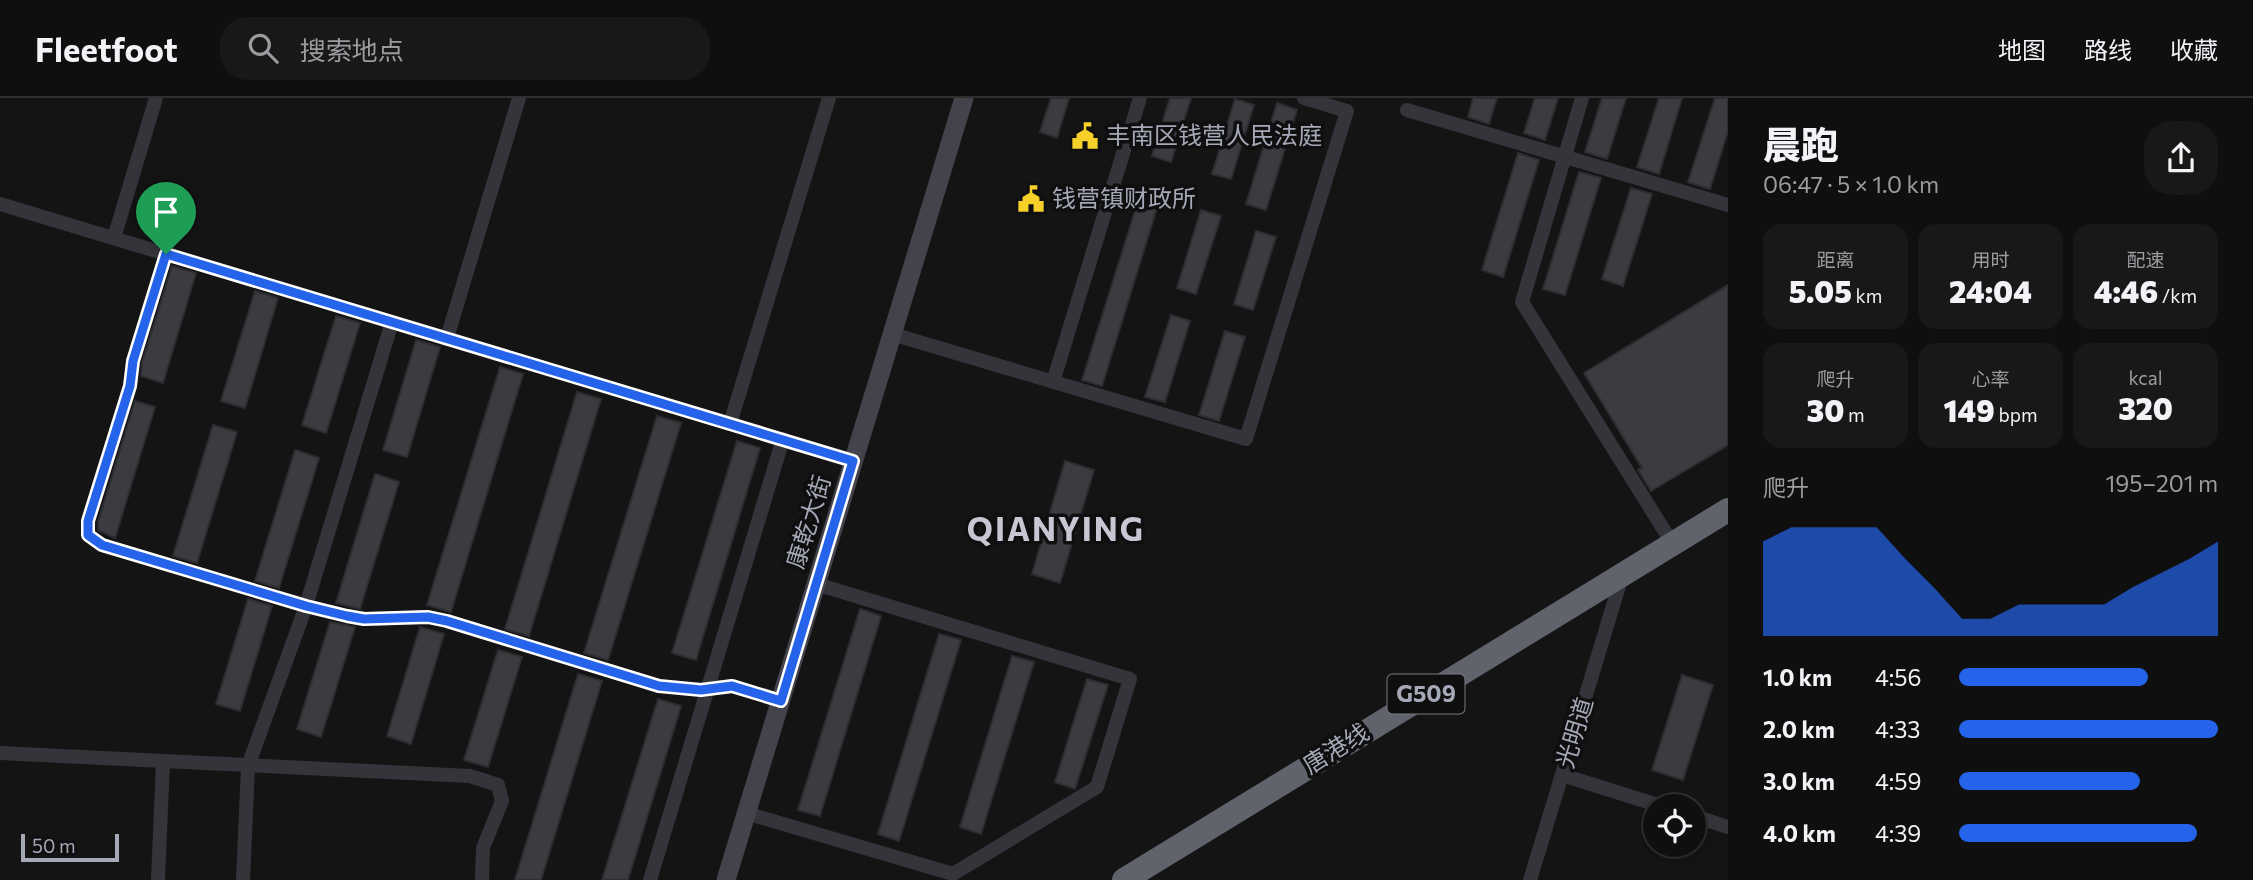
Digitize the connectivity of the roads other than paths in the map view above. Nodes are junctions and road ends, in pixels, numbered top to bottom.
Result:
1 (156, 98) edge
2 (519, 98) edge
3 (829, 98) edge
4 (964, 98) edge
5 (975, 98) edge
6 (1140, 98) edge
7 (1304, 98) edge
8 (1582, 98) edge
9 (1407, 110) dead end
10 (1564, 157) junction
11 (0, 204) edge
12 (1728, 205) edge
13 (114, 238) junction
14 (166, 254) junction
15 (392, 322) junction
16 (897, 336) junction
17 (447, 338) junction
18 (1053, 382) junction
19 (730, 424) junction
20 (783, 439) junction
21 (853, 461) junction
22 (1728, 510) edge
23 (1728, 523) edge
24 (1672, 543) junction
25 (1619, 586) junction
26 (826, 587) junction
27 (306, 606) junction
28 (709, 688) junction
29 (781, 701) junction
30 (0, 753) edge
31 (163, 762) junction
32 (248, 766) junction
33 (1562, 775) junction
34 (1643, 800) edge
35 (756, 816) junction
36 (1706, 820) edge
37 (1728, 827) edge
38 (158, 880) edge
39 (243, 880) edge
40 (482, 880) edge
41 (650, 880) edge
42 (726, 880) edge
43 (737, 880) edge
44 (1124, 880) edge
45 (1153, 880) edge
46 (1530, 880) edge

1 - 13 street
2 - 17 street
3 - 19 street
4 - 16 street, 康乾大街
5 - 16 street, 康乾大街
6 - 18 street
7 - 18 street
8 - 10 street
9 - 10 street
10 - 12 street
10 - 24 street
11 - 13 street
13 - 14 street
14 - 15 street
14 - 27 street
15 - 17 street
15 - 27 street
16 - 18 street
16 - 21 street, 康乾大街
16 - 26 street, 康乾大街
17 - 19 street
19 - 20 street
20 - 21 street
20 - 28 street
21 - 29 street, 康乾大街
22 - 24 highway, 唐港线 / G509
23 - 25 highway, 唐港线 / G509
24 - 44 highway, 唐港线 / G509
25 - 33 street, 光明道
25 - 45 highway, 唐港线 / G509
26 - 35 street, 康乾大街
26 - 35 street
27 - 28 street
27 - 32 street
28 - 29 street
28 - 41 street
29 - 42 street, 康乾大街
30 - 31 street
31 - 32 street
31 - 38 street
32 - 39 street
32 - 40 street
33 - 34 street
33 - 46 street, 光明道
35 - 43 street, 康乾大街
36 - 37 street

